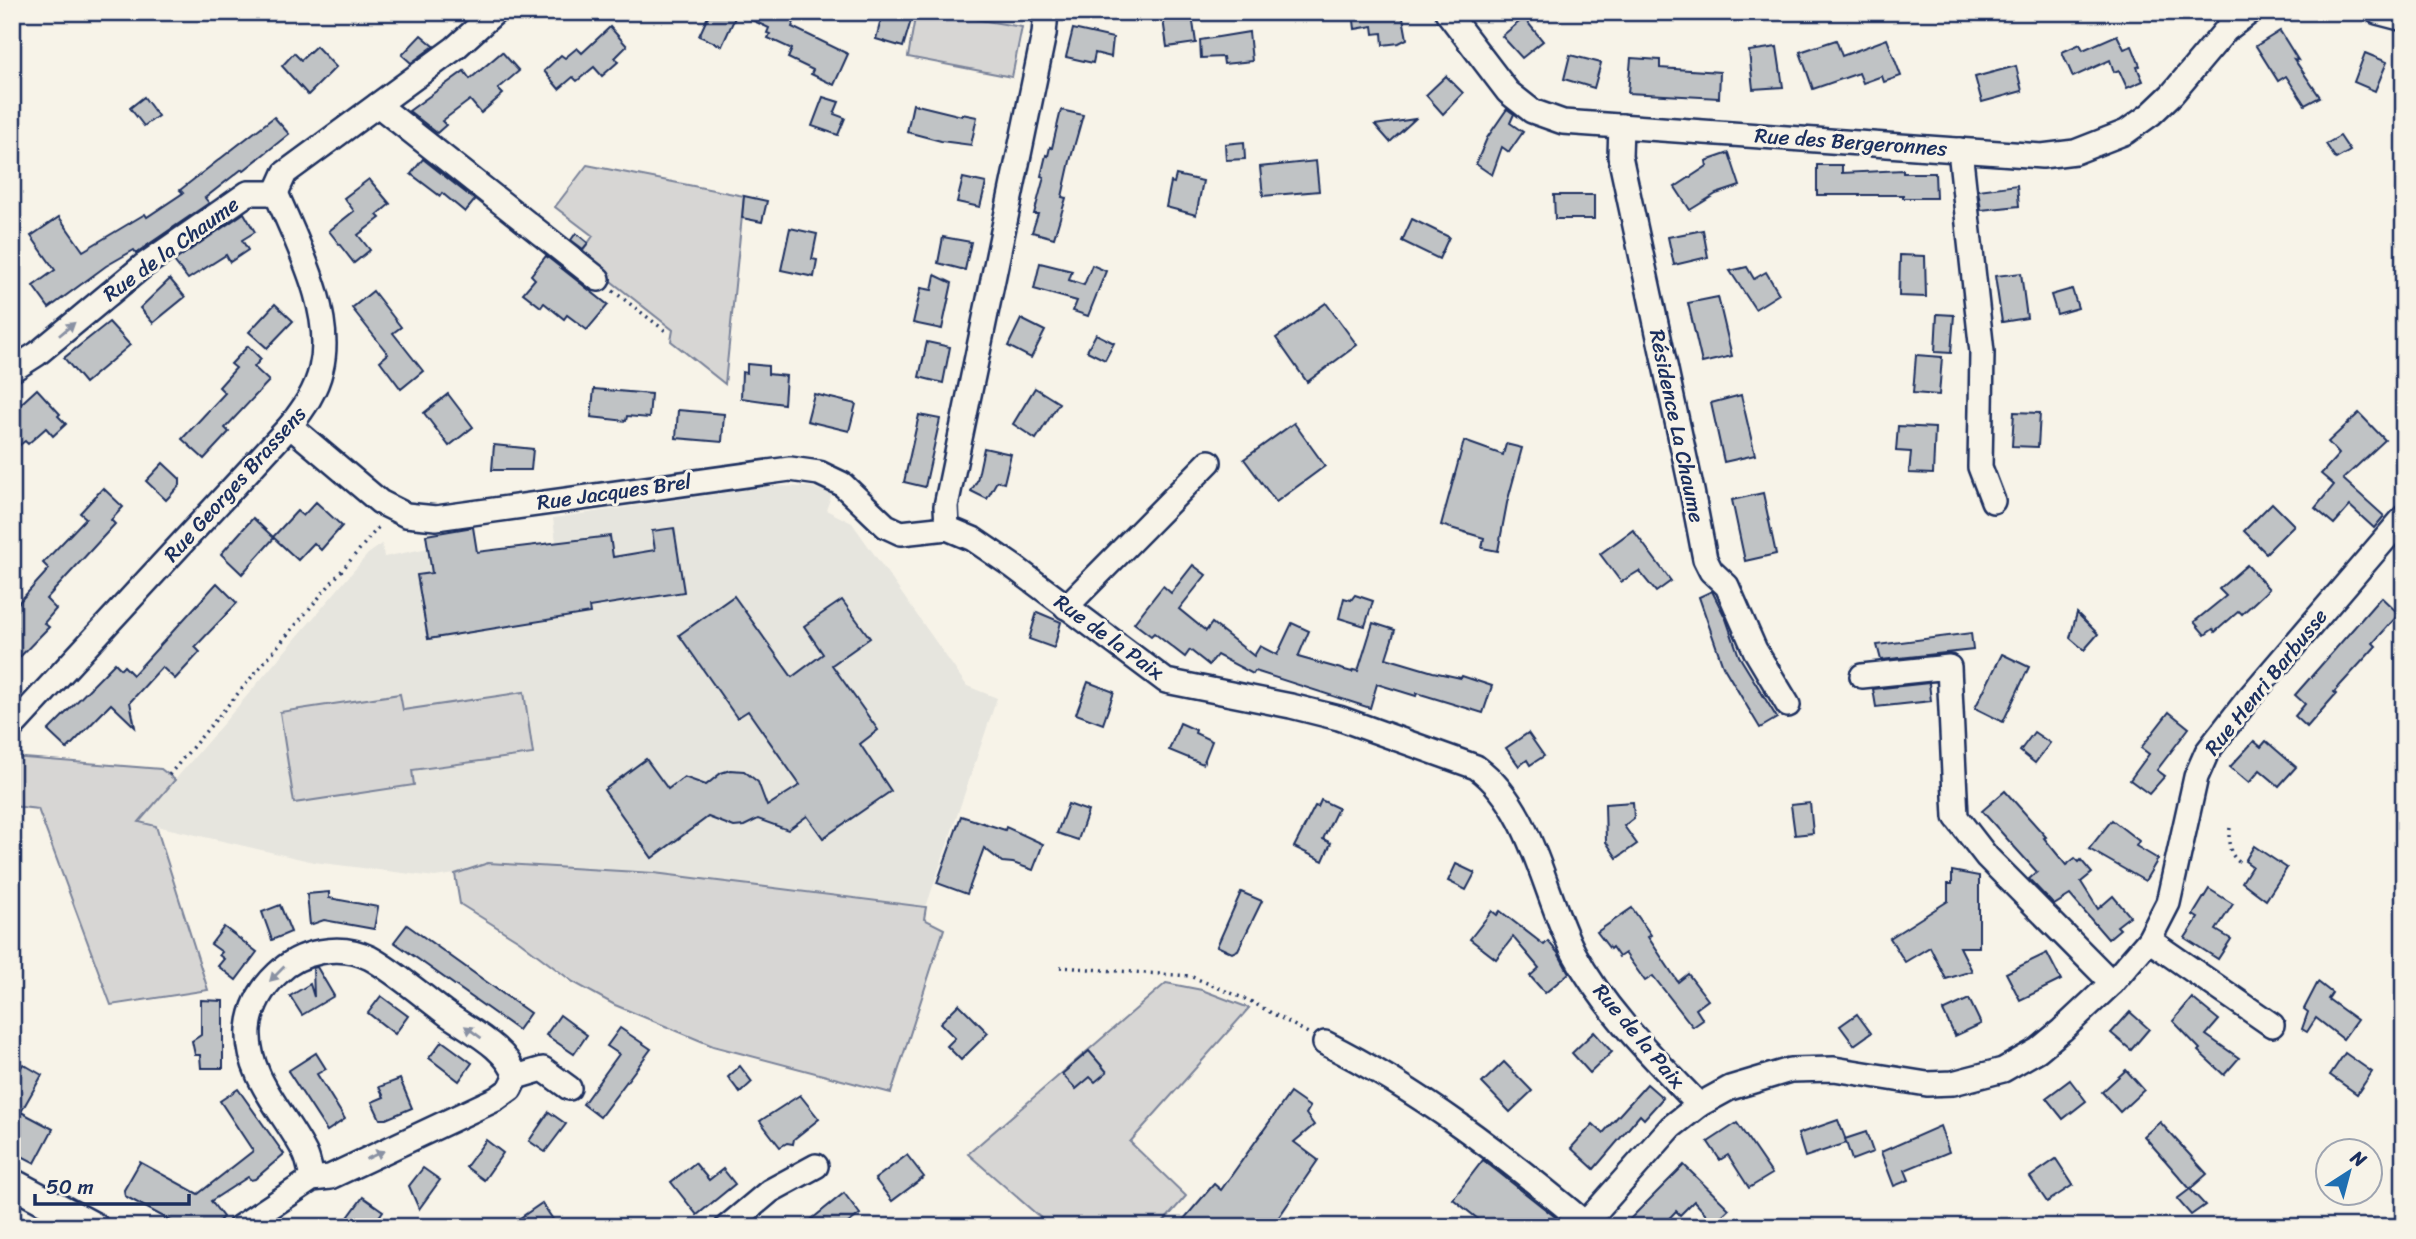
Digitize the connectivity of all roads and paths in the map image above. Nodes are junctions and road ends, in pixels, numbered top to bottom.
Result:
1 (495, 12) edge
2 (1046, 12) edge
3 (1447, 12) edge
4 (2250, 12) edge
5 (2377, 12) edge
6 (2404, 19) edge
7 (378, 105) junction
8 (1621, 126) junction
9 (1961, 150) junction
10 (276, 193) junction
11 (598, 279) joint
12 (667, 332) dead end
13 (12, 370) edge
14 (290, 426) junction
15 (1209, 461) dead end
16 (1993, 501) dead end
17 (394, 509) junction
18 (2404, 517) edge
19 (947, 528) junction
20 (1066, 607) junction
21 (1862, 676) dead end
22 (1788, 705) dead end
23 (12, 727) edge
24 (169, 775) dead end
25 (2230, 828) dead end
26 (2239, 862) dead end
27 (2149, 940) junction
28 (1060, 967) dead end
29 (2112, 983) junction
30 (2272, 1025) dead end
31 (1325, 1043) joint
32 (516, 1077) junction
33 (569, 1088) dead end
34 (1699, 1105) junction
35 (816, 1166) dead end
36 (312, 1179) junction
37 (12, 1183) edge
38 (1583, 1225) edge
39 (94, 1227) edge
40 (240, 1227) edge
41 (727, 1227) edge

1 - 7 street
2 - 19 street
3 - 8 street, Rue des Bergeronnes
4 - 9 street, Rue des Bergeronnes
5 - 6 street
7 - 10 street
7 - 11 street
8 - 9 street, Rue des Bergeronnes
8 - 22 street, Résidence La Chaume
9 - 16 street
13 -> 10 street, Rue de la Chaume
10 - 14 street, Rue Georges Brassens
11 - 12 path
14 - 17 street, Rue Jacques Brel
14 - 23 street, Rue Georges Brassens
15 - 20 street
17 - 19 street, Rue Jacques Brel
17 - 24 path
18 - 27 street, Rue Henri Barbusse
19 - 20 street, Rue de la Paix
20 - 34 street, Rue de la Paix
21 - 29 street
25 - 26 path
27 - 29 street, Rue Henri Barbusse
27 - 30 street
28 - 31 path
29 - 34 street, Rue Henri Barbusse
31 - 38 street
32 - 33 street
36 -> 32 street
32 -> 36 street
34 - 38 street, Rue Henri Barbusse
35 - 41 street
36 - 40 street
37 - 39 main road

